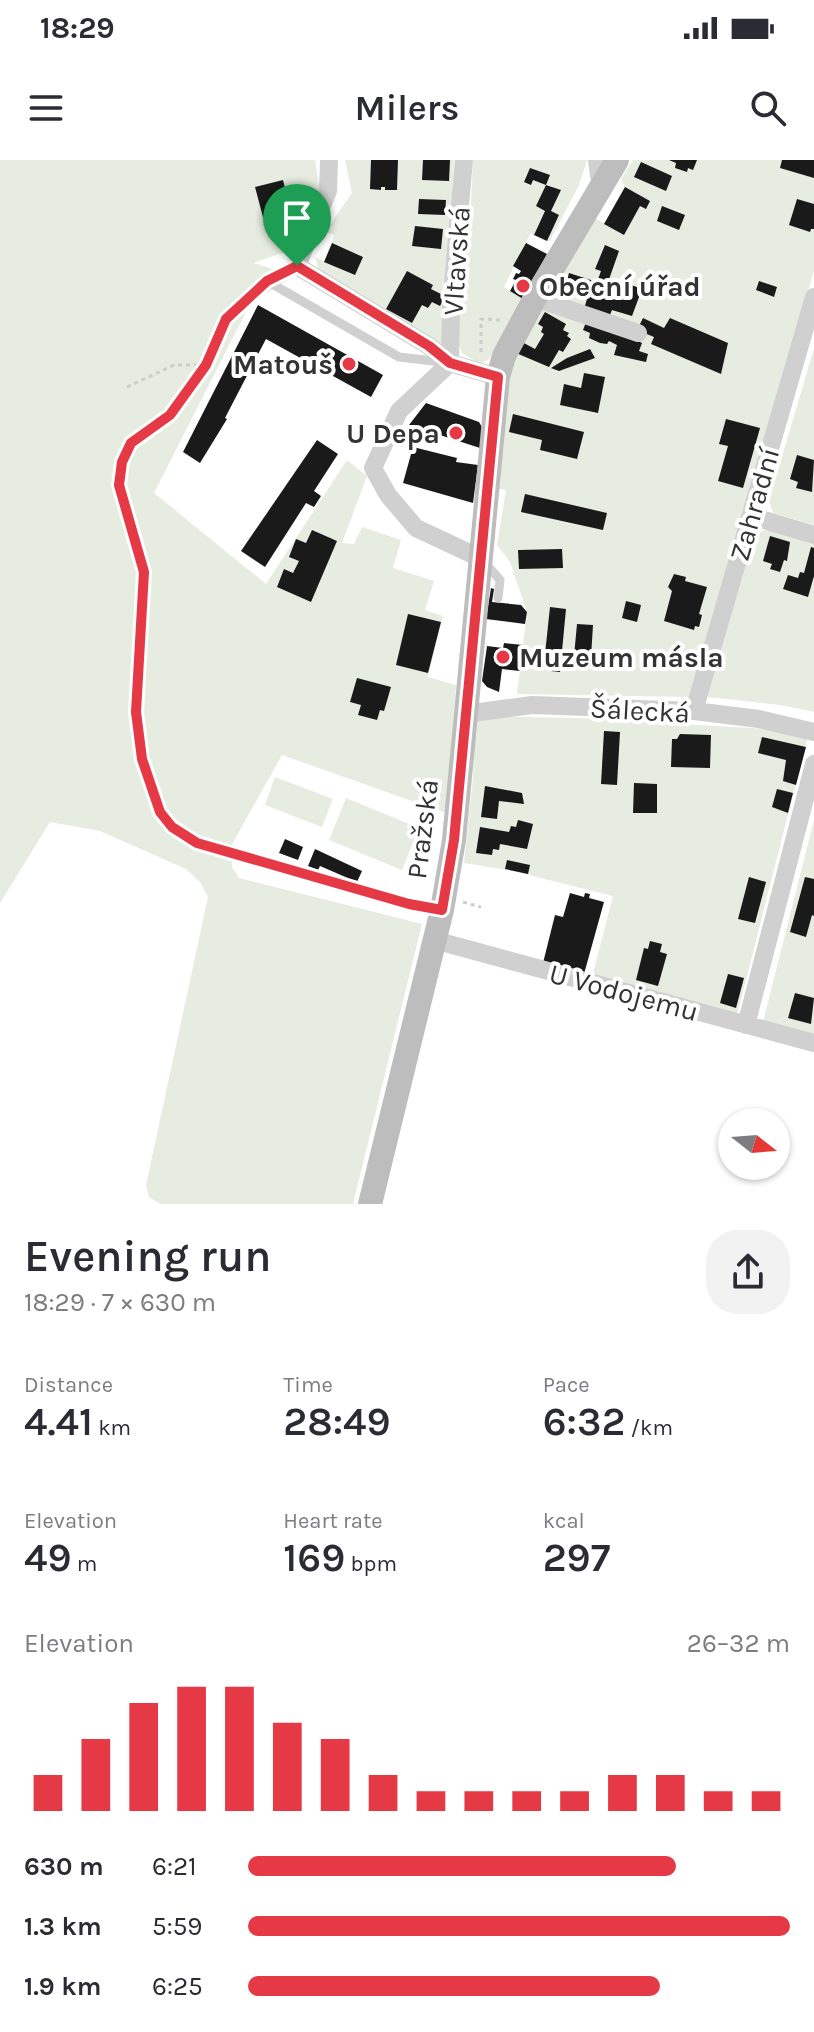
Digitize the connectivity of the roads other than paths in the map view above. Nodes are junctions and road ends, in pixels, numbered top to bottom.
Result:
1 (329, 160) edge
2 (464, 160) edge
3 (617, 160) edge
4 (600, 170) edge
5 (267, 281) road end
6 (814, 297) edge
7 (535, 298) junction
8 (638, 333) dead end
9 (450, 363) junction
10 (498, 377) junction
11 (751, 516) junction
12 (814, 535) edge
13 (480, 558) junction
14 (498, 598) dead end
15 (694, 711) junction
16 (465, 714) junction
17 (814, 732) edge
18 (814, 764) edge
19 (434, 940) junction
20 (746, 1025) junction
21 (814, 1043) edge
22 (371, 1200) edge

1 - 9 street
2 - 9 street, Vltavská
3 - 4 street, Pražská
4 - 7 street, Pražská
5 - 9 lane
6 - 11 street, Zahradní
7 - 8 street
7 - 10 street, Pražská
9 - 10 street
9 - 13 street
10 - 13 street, Pražská
11 - 12 street
11 - 15 street, Zahradní
13 - 14 lane
13 - 16 street, Pražská
15 - 16 street, Šálecká
15 - 17 street, Šálecká
16 - 19 street, Pražská
18 - 20 street
19 - 20 street, U Vodojemu
19 - 22 street, Pražská
20 - 21 street, U Vodojemu

